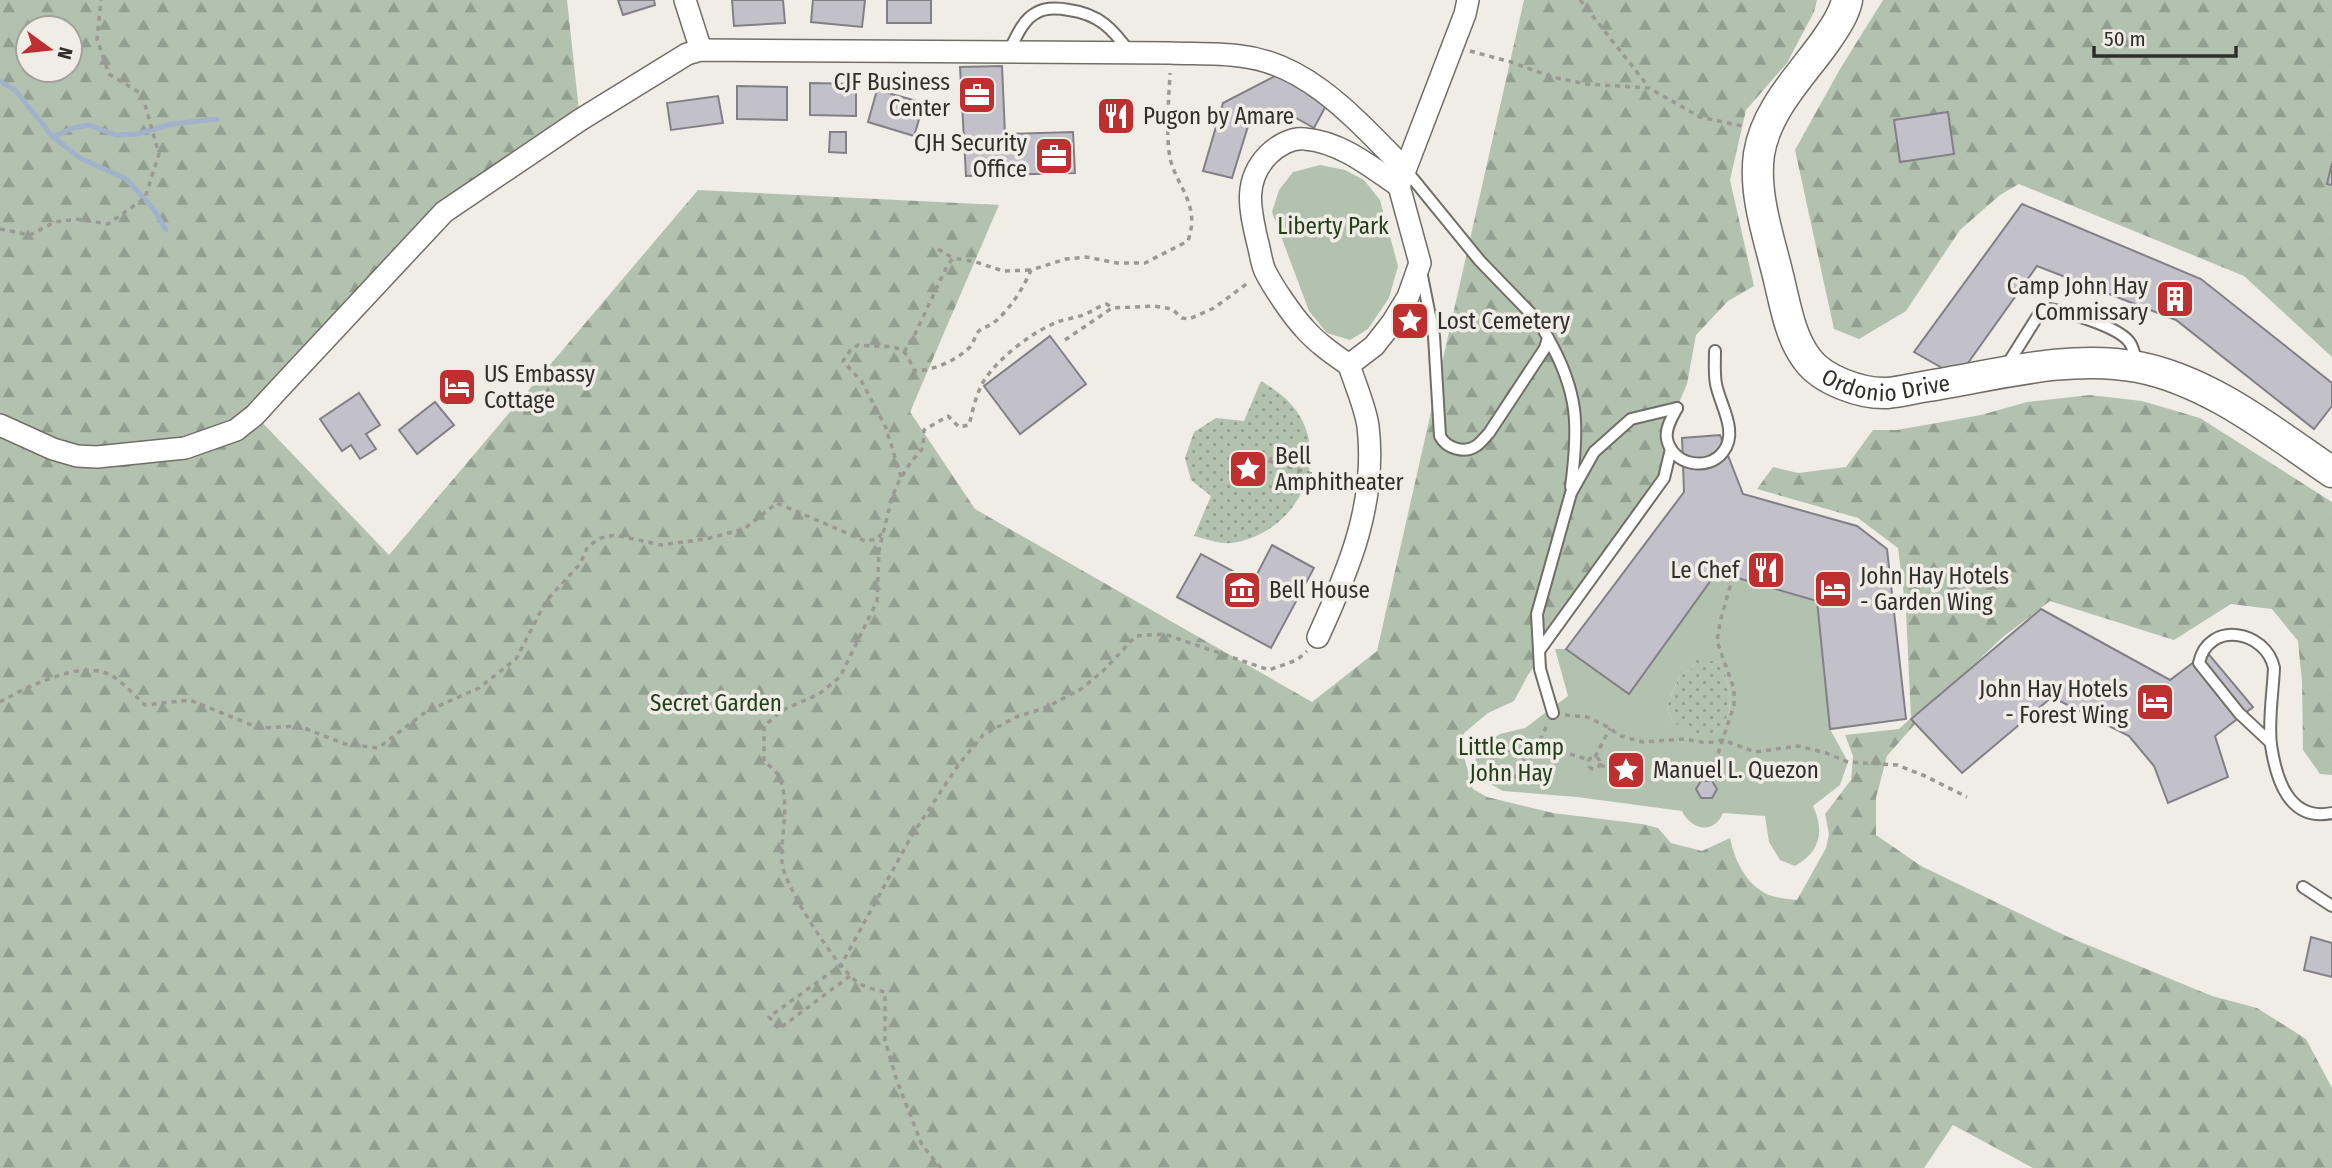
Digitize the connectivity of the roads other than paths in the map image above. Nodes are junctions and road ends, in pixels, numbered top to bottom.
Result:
1 (685, 0) edge
2 (1468, 0) edge
3 (1847, 0) edge
4 (701, 50) junction
5 (1130, 53) junction
6 (1007, 54) junction
7 (1402, 178) junction
8 (1420, 264) junction
9 (1548, 338) junction
10 (1715, 351) dead end
11 (1349, 365) junction
12 (2138, 367) junction
13 (2002, 373) junction
14 (0, 425) edge
15 (1674, 453) junction
16 (2332, 472) edge
17 (1571, 493) junction
18 (1318, 637) road end
19 (1539, 651) junction
20 (1553, 713) road end
21 (2271, 743) junction
22 (2332, 813) edge
23 (2303, 887) dead end
24 (2332, 906) edge

1 - 4 street
2 - 7 street
3 - 13 street, Ordonio Drive
4 - 6 street
4 - 14 street
5 - 6 street
5 - 6 lane
5 - 7 street
7 - 8 street
7 - 9 lane
7 - 11 street
8 - 9 lane
8 - 11 street
9 - 17 lane
10 - 15 lane
11 - 18 street
12 - 13 street, Ordonio Drive
12 - 13 lane
12 - 16 street, Ordonio Drive
15 - 17 lane
15 - 19 lane
17 - 19 lane
19 - 20 lane
21 - 21 lane
21 - 22 lane
23 - 24 lane

